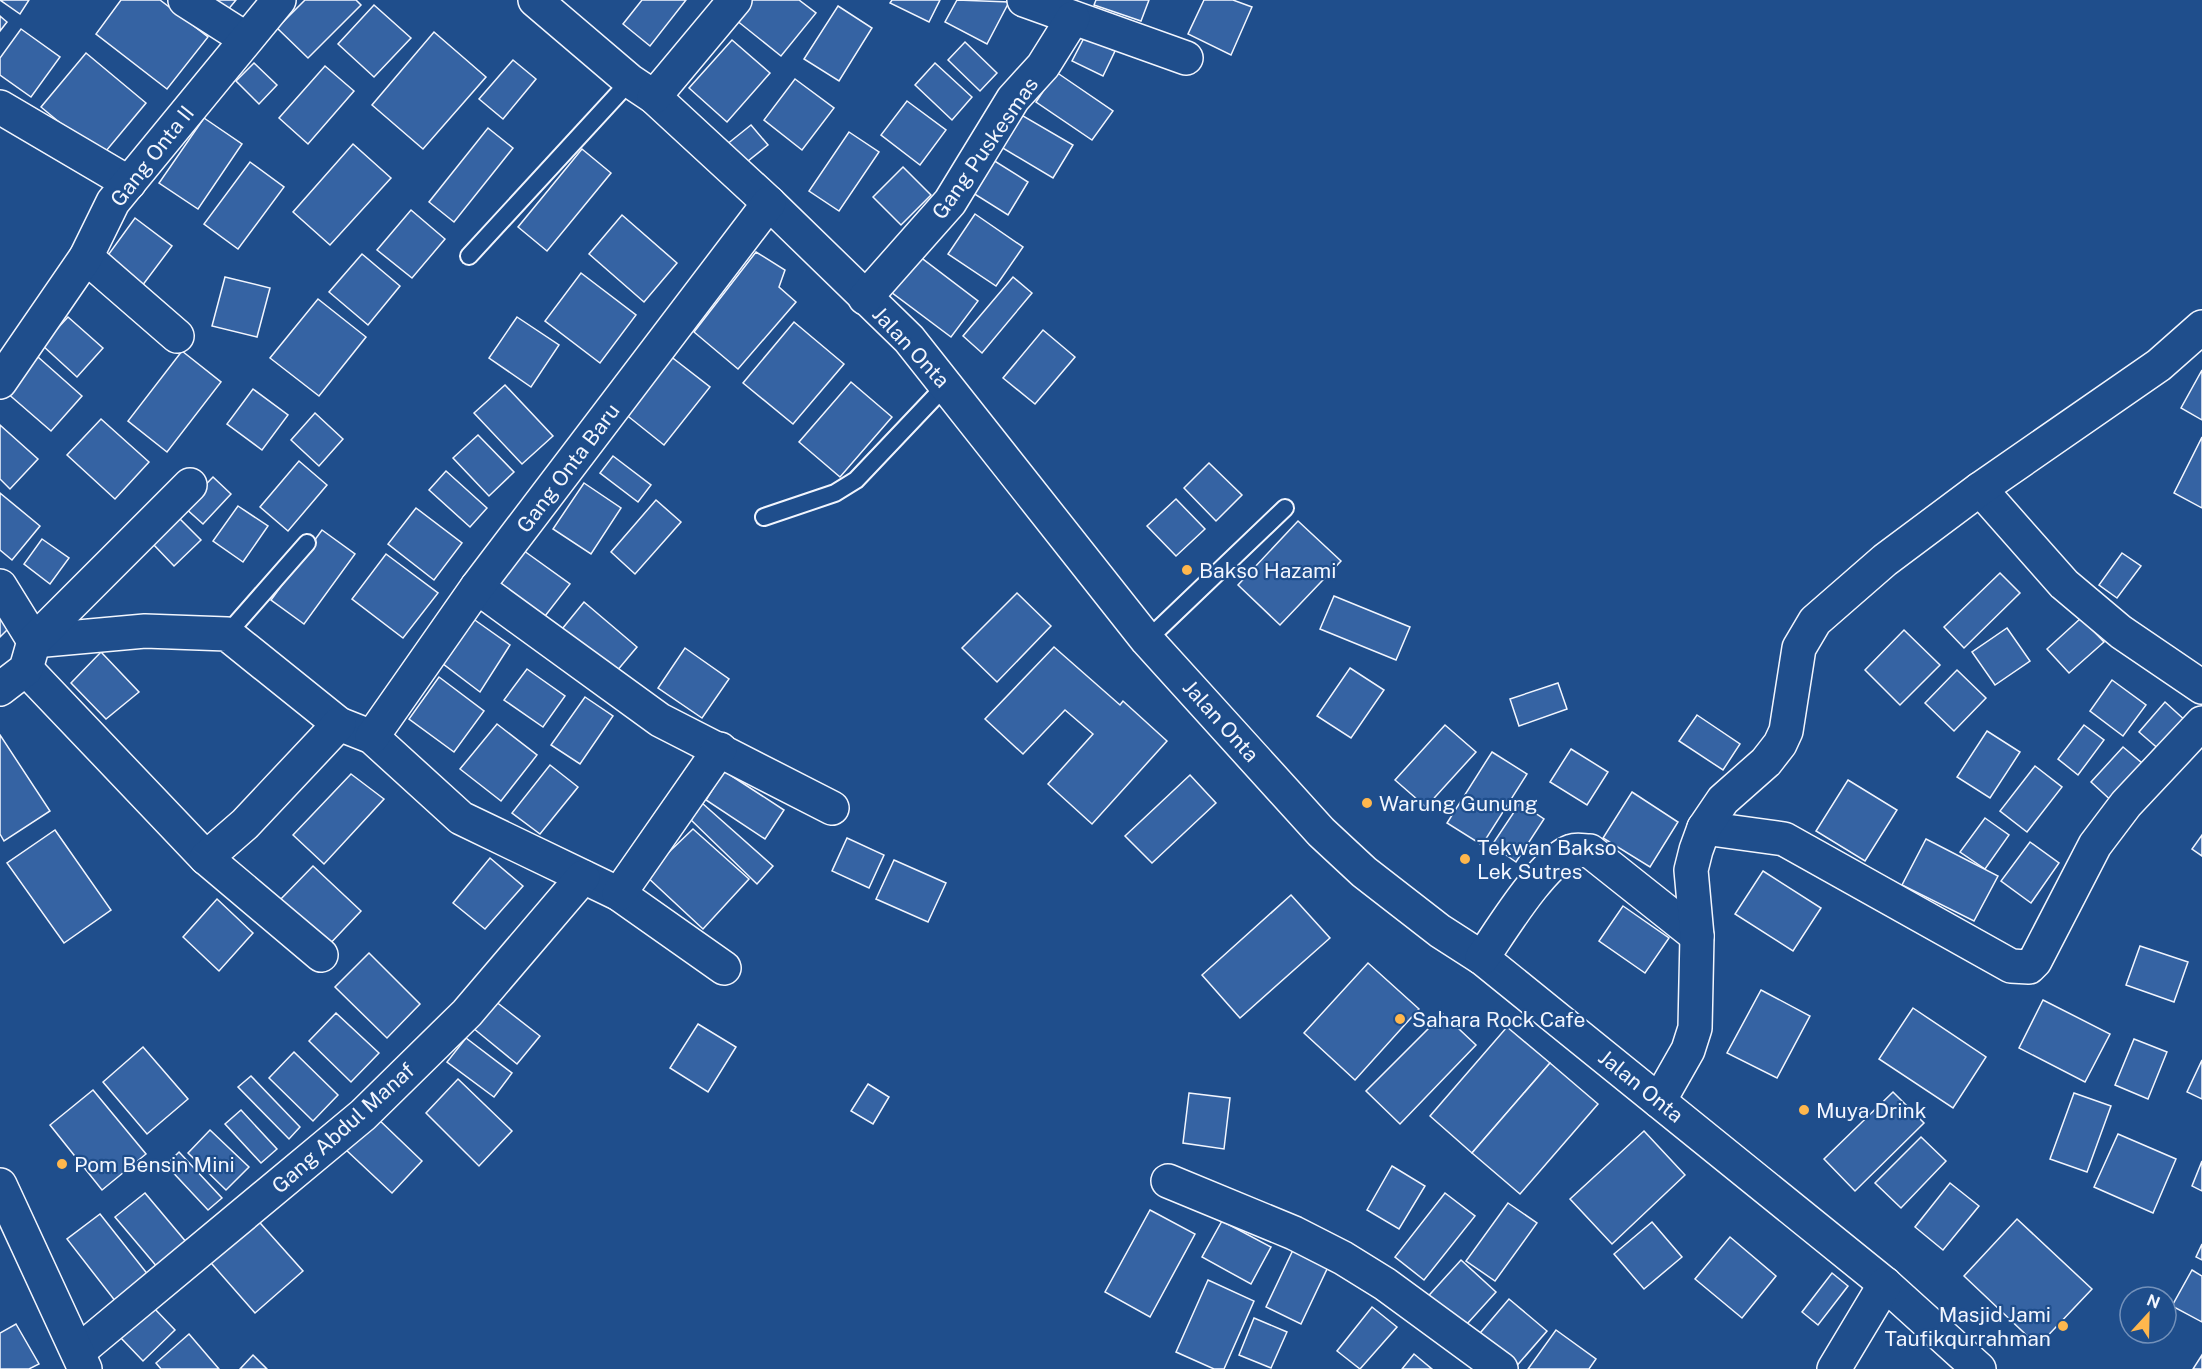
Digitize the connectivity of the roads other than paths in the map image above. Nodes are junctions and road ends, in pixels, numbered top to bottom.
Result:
1 (185, 0) edge
2 (279, 0) edge
3 (535, 0) edge
4 (735, 0) edge
5 (1024, 0) edge
6 (1072, 18) junction
7 (246, 39) junction
8 (1186, 58) dead end
9 (642, 89) junction
10 (0, 107) edge
11 (129, 183) junction
12 (769, 202) junction
13 (469, 256) dead end
14 (86, 257) junction
15 (865, 298) junction
16 (2202, 327) edge
17 (177, 336) dead end
18 (0, 382) edge
19 (947, 384) junction
20 (190, 485) dead end
21 (1980, 489) junction
22 (1285, 508) dead end
23 (764, 518) dead end
24 (307, 543) dead end
25 (0, 586) edge
26 (477, 586) junction
27 (227, 634) junction
28 (1147, 640) junction
29 (30, 655) junction
30 (2200, 679) edge
31 (0, 689) edge
32 (2202, 723) edge
33 (339, 724) junction
34 (372, 737) junction
35 (720, 749) junction
36 (832, 808) dead end
37 (1704, 828) junction
38 (206, 858) junction
39 (583, 877) junction
40 (619, 894) junction
41 (1697, 936) junction
42 (321, 956) dead end
43 (1482, 958) junction
44 (724, 968) dead end
45 (1659, 1101) junction
46 (1168, 1181) dead end
47 (1, 1189) edge
48 (1885, 1284) junction
49 (82, 1361) edge
50 (1501, 1369) edge
51 (1834, 1369) edge
52 (1979, 1369) edge

1 - 7 street
2 - 7 street, Gang Onta II
3 - 9 street, Jalan Onta
4 - 9 street
5 - 6 street
6 - 8 street
6 - 15 street, Gang Puskesmas
7 - 11 street, Gang Onta II
9 - 12 street, Jalan Onta
9 - 13 lane
10 - 11 street
11 - 14 street, Gang Onta II
12 - 15 street, Jalan Onta
12 - 26 street, Gang Onta Baru
14 - 17 street
14 - 18 street, Gang Onta II
15 - 19 street, Jalan Onta
16 - 21 street
19 - 23 lane
19 - 28 street, Jalan Onta
20 - 29 street
21 - 30 street
21 - 37 street
22 - 28 lane
24 - 27 lane
25 - 29 street
26 - 34 street, Gang Onta Baru
26 - 35 street
27 - 29 street
27 - 33 street
28 - 43 street, Jalan Onta
29 - 31 street
29 - 38 street
32 - 37 street
33 - 34 street
33 - 38 street
34 - 39 street
35 - 36 street
35 - 40 street
37 - 41 street
38 - 42 street
39 - 40 street
39 - 49 street, Gang Abdul Manaf
40 - 44 street
41 - 43 street
41 - 45 street
43 - 45 street, Jalan Onta
45 - 48 street, Jalan Onta
46 - 50 street
47 - 49 street
48 - 51 street
48 - 52 street, Jalan Onta

